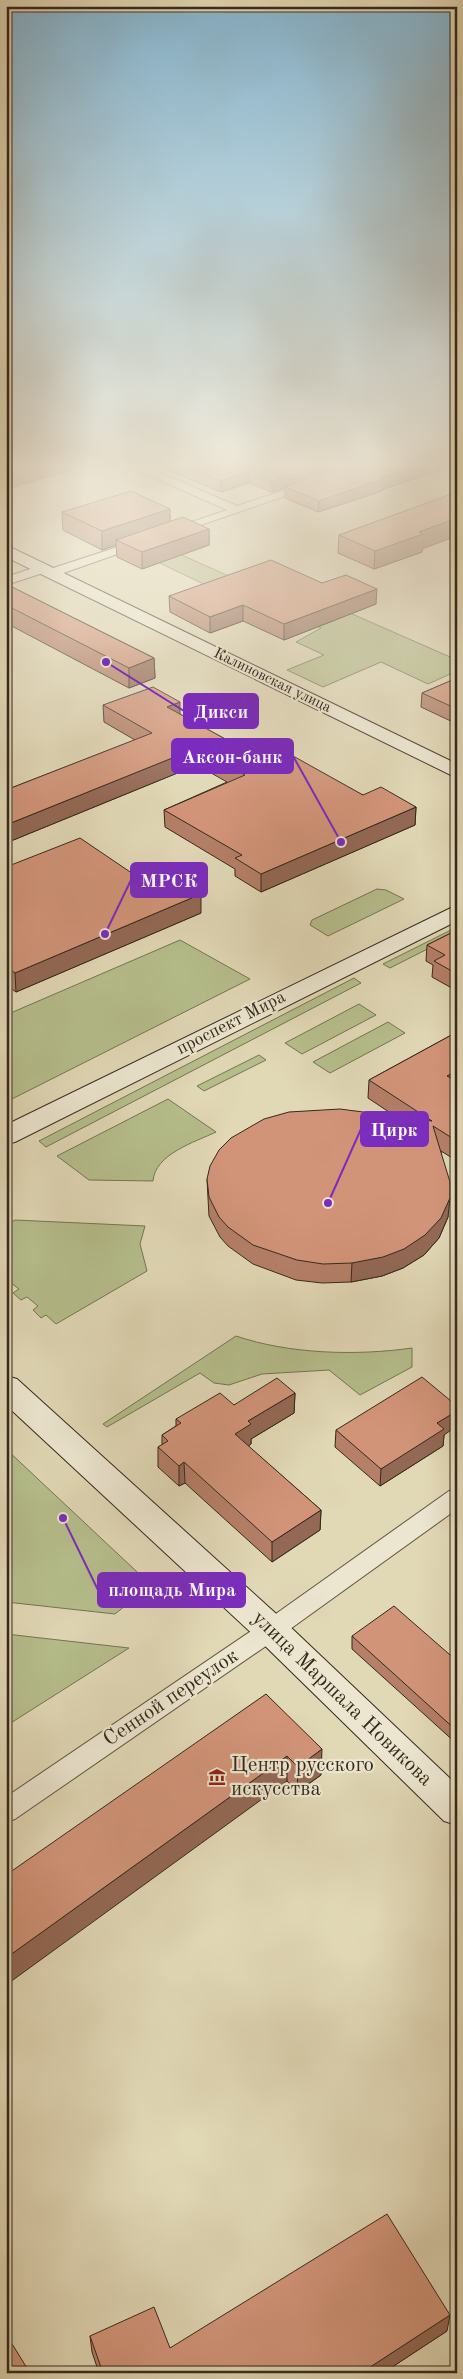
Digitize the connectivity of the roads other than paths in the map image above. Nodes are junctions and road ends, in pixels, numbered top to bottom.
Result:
1 (64, 580) edge
2 (457, 772) edge
3 (457, 912) edge
4 (6, 1136) edge
5 (6, 1387) edge
6 (457, 1497) edge
7 (271, 1630) junction
8 (457, 1809) edge
9 (6, 1810) edge

1 - 2 main road, Калиновская улица
3 - 4 main road, проспект Мира
5 - 7 main road, улица Маршала Новикова
6 - 7 street, Сенной переулок
7 - 8 main road, улица Маршала Новикова
7 - 9 street, Сенной переулок

